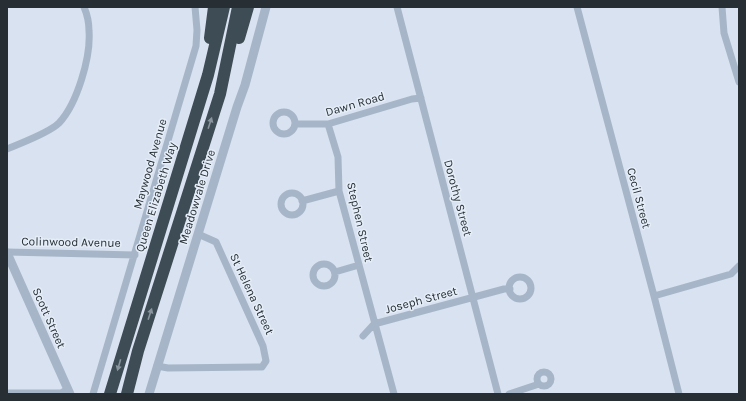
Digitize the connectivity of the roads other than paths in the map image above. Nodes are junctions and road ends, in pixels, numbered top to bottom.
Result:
1 (84, 7) edge
2 (195, 7) edge
3 (214, 7) edge
4 (224, 7) edge
5 (238, 7) edge
6 (248, 7) edge
7 (266, 7) edge
8 (397, 7) edge
9 (577, 7) edge
10 (722, 7) edge
11 (739, 82) edge
12 (220, 94) junction
13 (421, 98) junction
14 (295, 124) dead end
15 (328, 124) junction
16 (7, 149) edge
17 (339, 191) junction
18 (302, 201) dead end
19 (198, 234) junction
20 (7, 252) edge
21 (135, 255) junction
22 (359, 265) junction
23 (739, 266) edge
24 (335, 272) dead end
25 (510, 289) dead end
26 (654, 296) junction
27 (473, 298) junction
28 (374, 324) junction
29 (128, 336) junction
30 (363, 336) dead end
31 (158, 366) junction
32 (539, 384) dead end
33 (69, 392) edge
34 (7, 393) edge
35 (93, 394) edge
36 (110, 394) edge
37 (127, 394) edge
38 (149, 394) edge
39 (394, 394) edge
40 (498, 394) edge
41 (509, 394) edge
42 (679, 394) edge

1 - 16 street
2 - 21 street, Maywood Avenue
3 - 29 highway
4 - 29 highway, Queen Elizabeth Way
5 - 12 highway
6 - 12 highway
7 - 19 street, Meadowvale Drive
8 - 13 street, Dorothy Street
9 - 26 street, Cecil Street
10 - 11 street
37 -> 12 highway
13 - 15 street, Dawn Road
13 - 27 street, Dorothy Street
14 - 15 street, Dawn Road
15 - 17 street, Stephen Street
17 - 18 street
17 - 22 street, Stephen Street
19 - 31 street, Meadowvale Drive
19 - 31 street, St Helena Street
20 - 21 street, Colinwood Avenue
20 - 33 street, Scott Street
21 - 35 street, Maywood Avenue
22 - 24 street
22 - 28 street, Stephen Street
23 - 26 street
25 - 27 street, Joseph Street
26 - 42 street, Cecil Street
27 - 28 street, Joseph Street
27 - 40 street, Dorothy Street
28 - 30 street
28 - 39 street, Stephen Street
29 -> 36 highway, Queen Elizabeth Way
31 - 38 street, Meadowvale Drive
32 - 41 street
33 - 34 street

